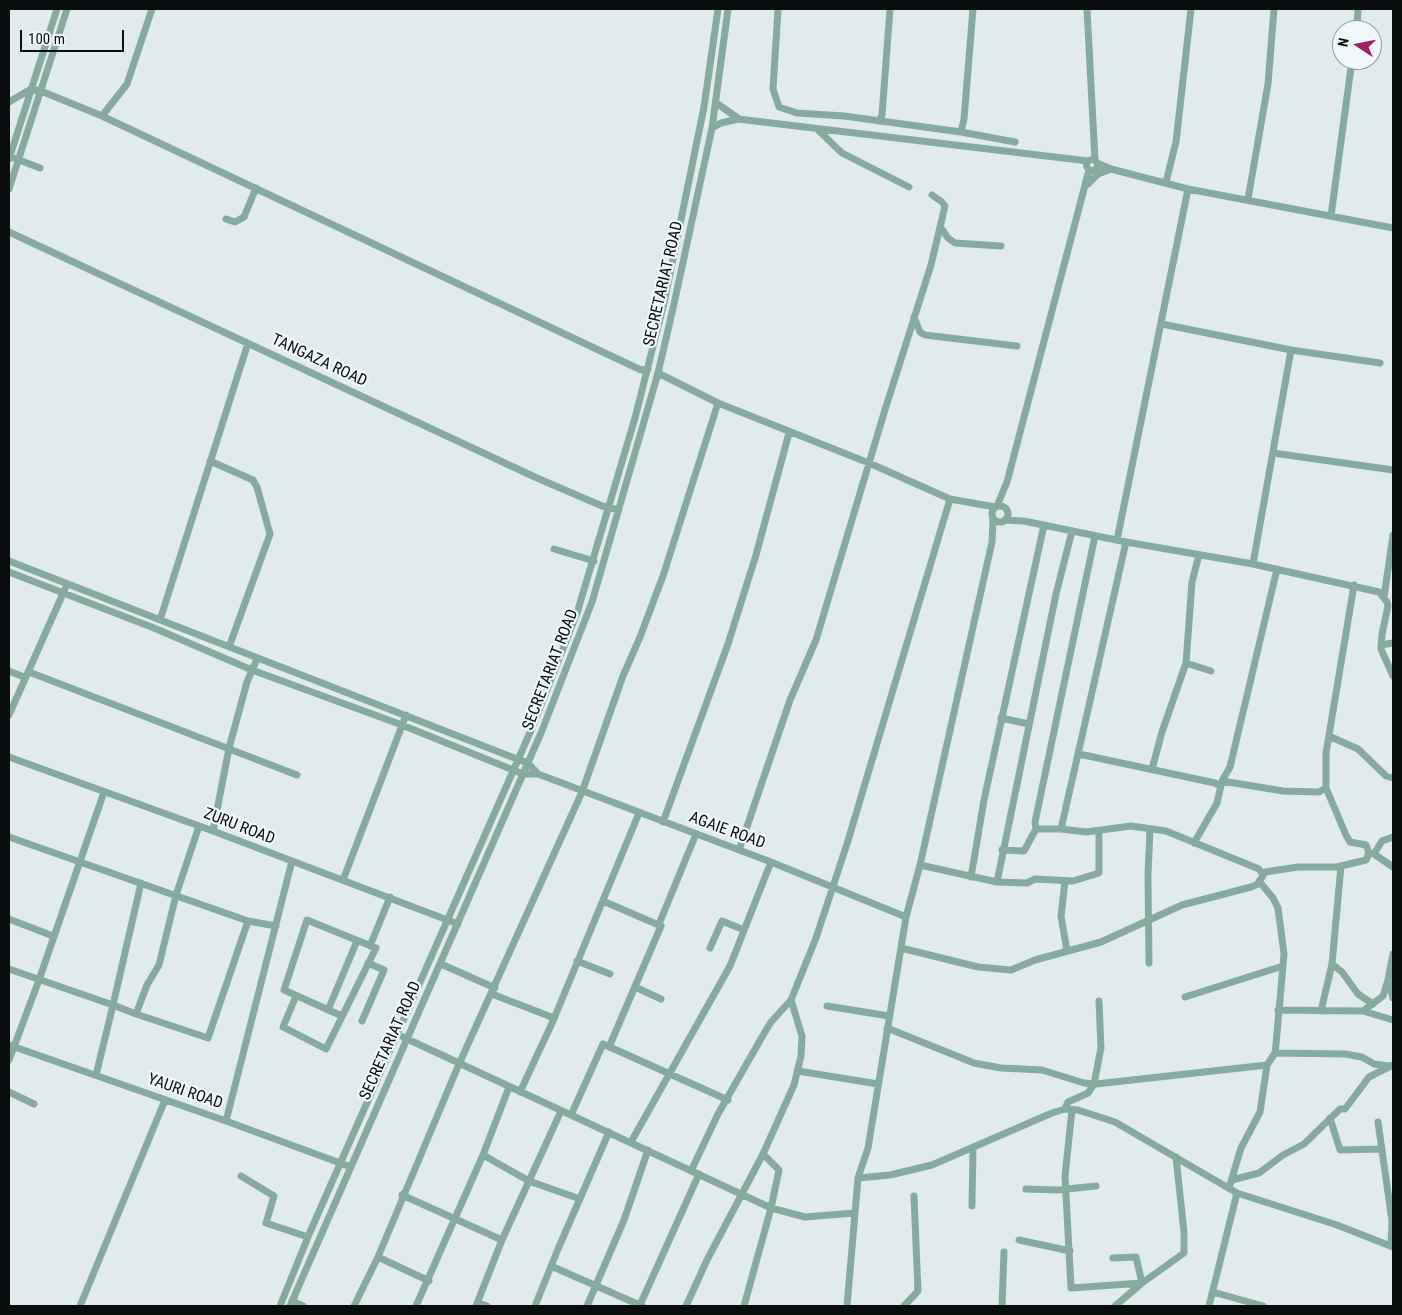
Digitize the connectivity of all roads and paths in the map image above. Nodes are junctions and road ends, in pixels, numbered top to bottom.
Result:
1 (57, 9) edge
2 (66, 9) edge
3 (152, 9) edge
4 (718, 9) edge
5 (728, 9) edge
6 (778, 9) edge
7 (890, 9) edge
8 (973, 9) edge
9 (1087, 9) edge
10 (1191, 9) edge
11 (1274, 9) edge
12 (1351, 70) edge
13 (31, 89) junction
14 (41, 91) junction
15 (9, 102) edge
16 (716, 103) junction
17 (102, 116) junction
18 (738, 119) junction
19 (879, 121) junction
20 (712, 128) junction
21 (817, 129) junction
22 (961, 132) junction
23 (1015, 142) dead end
24 (10, 149) edge
25 (19, 156) junction
26 (9, 158) edge
27 (1092, 165) junction
28 (40, 168) dead end
29 (1110, 169) junction
30 (1166, 182) junction
31 (1086, 185) junction
32 (909, 187) dead end
33 (9, 188) edge
34 (256, 188) junction
35 (1188, 189) junction
36 (932, 196) dead end
37 (1248, 199) junction
38 (1331, 216) junction
39 (226, 219) dead end
40 (941, 228) junction
41 (1393, 228) edge
42 (9, 232) edge
43 (1001, 246) dead end
44 (914, 318) junction
45 (1162, 324) junction
46 (248, 343) junction
47 (1017, 346) dead end
48 (1291, 350) junction
49 (1380, 363) dead end
50 (648, 369) junction
51 (658, 373) junction
52 (718, 404) junction
53 (789, 433) junction
54 (1273, 453) junction
55 (210, 462) junction
56 (869, 463) junction
57 (1393, 470) edge
58 (1006, 482) junction
59 (950, 499) junction
60 (977, 505) junction
61 (996, 507) junction
62 (609, 508) junction
63 (619, 510) junction
64 (1006, 510) junction
65 (993, 517) junction
66 (1003, 521) junction
67 (1024, 521) junction
68 (1044, 525) junction
69 (1072, 531) junction
70 (1393, 535) edge
71 (1095, 536) junction
72 (1117, 540) junction
73 (992, 542) junction
74 (1126, 542) junction
75 (554, 549) dead end
76 (1199, 554) junction
77 (9, 561) edge
78 (594, 561) junction
79 (1253, 564) junction
80 (1278, 569) junction
81 (9, 572) edge
82 (67, 584) junction
83 (1354, 585) junction
84 (63, 593) junction
85 (1384, 596) junction
86 (160, 620) junction
87 (1393, 643) edge
88 (1381, 645) junction
89 (229, 647) junction
90 (257, 659) junction
91 (1186, 662) junction
92 (252, 670) junction
93 (9, 671) edge
94 (1212, 671) dead end
95 (27, 675) junction
96 (1393, 676) edge
97 (9, 715) edge
98 (406, 715) junction
99 (1001, 718) junction
100 (1029, 724) junction
101 (402, 726) junction
102 (1329, 736) junction
103 (229, 748) junction
104 (1079, 754) junction
105 (9, 758) edge
106 (518, 759) junction
107 (528, 763) junction
108 (1152, 769) junction
109 (513, 770) junction
110 (523, 774) junction
111 (538, 774) junction
112 (298, 776) dead end
113 (1393, 778) edge
114 (1221, 784) junction
115 (1326, 788) junction
116 (104, 792) junction
117 (582, 792) junction
118 (638, 813) junction
119 (663, 822) junction
120 (199, 826) junction
121 (1036, 829) junction
122 (1061, 829) junction
123 (1150, 829) junction
124 (213, 831) junction
125 (1099, 831) junction
126 (696, 834) junction
127 (9, 837) edge
128 (1393, 837) edge
129 (1194, 843) junction
130 (739, 850) junction
131 (1002, 850) junction
132 (1372, 853) junction
133 (292, 861) junction
134 (79, 862) junction
135 (771, 862) junction
136 (920, 865) junction
137 (1341, 866) junction
138 (1393, 867) edge
139 (1262, 874) junction
140 (970, 877) junction
141 (343, 880) junction
142 (1066, 881) junction
143 (1259, 881) junction
144 (997, 882) junction
145 (141, 883) junction
146 (834, 886) junction
147 (176, 895) junction
148 (390, 898) junction
149 (603, 901) junction
150 (906, 917) junction
151 (9, 919) edge
152 (447, 919) junction
153 (1148, 920) junction
154 (248, 921) junction
155 (458, 924) junction
156 (659, 924) junction
157 (276, 926) junction
158 (744, 930) junction
159 (53, 936) junction
160 (358, 941) junction
161 (370, 946) junction
162 (710, 948) dead end
163 (901, 948) junction
164 (1067, 951) junction
165 (1393, 954) edge
166 (577, 961) junction
167 (368, 963) junction
168 (1149, 963) dead end
169 (441, 964) junction
170 (1332, 964) junction
171 (1283, 966) junction
172 (9, 969) edge
173 (610, 974) dead end
174 (1391, 979) edge
175 (39, 980) junction
176 (635, 987) junction
177 (493, 991) junction
178 (296, 996) junction
179 (1185, 997) dead end
180 (1393, 998) edge
181 (661, 999) dead end
182 (791, 1000) junction
183 (1098, 1001) dead end
184 (1373, 1004) junction
185 (113, 1006) junction
186 (827, 1006) dead end
187 (328, 1010) junction
188 (1278, 1010) junction
189 (1321, 1011) junction
190 (1363, 1011) junction
191 (136, 1014) junction
192 (342, 1016) junction
193 (889, 1016) junction
194 (554, 1018) junction
195 (1393, 1020) edge
196 (362, 1021) dead end
197 (887, 1028) junction
198 (398, 1034) junction
199 (406, 1039) junction
200 (11, 1046) edge
201 (609, 1047) junction
202 (1275, 1053) junction
203 (9, 1060) edge
204 (459, 1064) junction
205 (1267, 1065) junction
206 (1391, 1066) edge
207 (798, 1072) junction
208 (670, 1074) junction
209 (96, 1075) junction
210 (878, 1084) junction
211 (1094, 1084) junction
212 (509, 1087) junction
213 (9, 1092) edge
214 (520, 1092) junction
215 (164, 1100) junction
216 (728, 1100) junction
217 (34, 1104) dead end
218 (1068, 1109) junction
219 (561, 1111) junction
220 (572, 1115) junction
221 (1330, 1118) junction
222 (226, 1121) junction
223 (1378, 1122) dead end
224 (609, 1132) junction
225 (631, 1142) junction
226 (973, 1147) junction
227 (1381, 1148) junction
228 (648, 1150) junction
229 (763, 1154) junction
230 (483, 1155) junction
231 (1176, 1157) junction
232 (341, 1162) junction
233 (351, 1167) junction
234 (691, 1171) junction
235 (699, 1174) junction
236 (241, 1176) dead end
237 (858, 1178) junction
238 (529, 1180) junction
239 (1232, 1180) junction
240 (1096, 1186) dead end
241 (1229, 1188) junction
242 (1026, 1189) dead end
243 (1065, 1189) junction
244 (1237, 1193) junction
245 (741, 1194) junction
246 (402, 1195) junction
247 (914, 1196) dead end
248 (580, 1199) junction
249 (972, 1206) dead end
250 (771, 1208) junction
251 (856, 1213) junction
252 (454, 1220) junction
253 (1393, 1220) edge
254 (308, 1237) junction
255 (502, 1240) junction
256 (1019, 1240) dead end
257 (1392, 1247) edge
258 (1070, 1251) junction
259 (1004, 1252) dead end
260 (378, 1257) junction
261 (1113, 1258) dead end
262 (551, 1266) junction
263 (429, 1281) junction
264 (1142, 1283) junction
265 (594, 1285) junction
266 (1212, 1292) junction
267 (291, 1304) edge
268 (477, 1304) edge
269 (80, 1306) edge
270 (280, 1306) edge
271 (303, 1306) edge
272 (354, 1306) edge
273 (416, 1306) edge
274 (487, 1306) edge
275 (535, 1306) edge
276 (587, 1306) edge
277 (641, 1306) edge
278 (686, 1306) edge
279 (744, 1306) edge
280 (847, 1306) edge
281 (904, 1306) edge
282 (1002, 1306) edge
283 (1115, 1306) edge
284 (1209, 1306) edge
285 (1263, 1306) edge

1 - 13 street
2 - 14 street
3 - 17 street
4 - 50 street, SECRETARIAT ROAD
5 - 16 street, SECRETARIAT ROAD
6 - 19 street
7 - 19 street
8 - 22 street
9 - 27 street
10 - 30 street
11 - 37 street
12 - 38 street
13 - 14 street
13 - 15 street
13 - 24 street
14 - 17 street
14 - 25 street
16 - 18 street
16 - 20 street, SECRETARIAT ROAD
17 - 34 street
18 - 20 street
18 - 21 street
19 - 22 street
20 - 51 street, SECRETARIAT ROAD
21 - 27 street
21 - 32 street
22 - 23 street
24 - 25 street
24 - 26 street
25 - 26 street
25 - 28 street
25 - 33 street
27 - 29 street
27 - 31 street
29 - 30 street
29 - 31 street
30 - 35 street
31 - 58 street
34 - 39 street
34 - 50 street
35 - 37 street
35 - 45 street
36 - 40 street
37 - 38 street
38 - 41 street
40 - 43 street
40 - 44 street
42 - 46 street, TANGAZA ROAD
44 - 47 street
44 - 56 street
45 - 48 street
45 - 72 street
46 - 55 street
46 - 62 street, TANGAZA ROAD
48 - 49 street
48 - 54 street
50 - 62 street, SECRETARIAT ROAD
51 - 52 street
51 - 63 street, SECRETARIAT ROAD
52 - 53 street
52 - 117 street
53 - 56 street
53 - 119 street
54 - 57 street
54 - 79 street
55 - 86 street
55 - 89 street
56 - 59 street
56 - 130 street
58 - 61 street
58 - 64 street
59 - 60 street
59 - 146 street
60 - 61 street
60 - 65 street
61 - 64 street
61 - 65 street
62 - 63 street, TANGAZA ROAD
62 - 78 street, SECRETARIAT ROAD
63 - 107 street, SECRETARIAT ROAD
64 - 66 street
64 - 67 street
65 - 66 street
65 - 73 street
66 - 67 street
66 - 73 street
67 - 68 street
68 - 69 street
68 - 99 street
69 - 71 street
69 - 100 street
70 - 85 street
71 - 72 street
71 - 121 street
72 - 74 street
73 - 136 street
74 - 76 street
74 - 104 street
75 - 78 street
76 - 79 street
76 - 91 street
77 - 82 street
78 - 106 street, SECRETARIAT ROAD
79 - 80 street
80 - 83 street
80 - 114 street
81 - 84 street
82 - 84 street
82 - 86 street
83 - 85 street
83 - 102 street
84 - 92 street
84 - 95 street
85 - 88 street
86 - 89 street
87 - 88 street
88 - 96 street
89 - 90 street
90 - 92 street
90 - 98 street
91 - 94 street
91 - 108 street
92 - 101 street
92 - 103 street
93 - 95 street
95 - 97 street
95 - 103 street
98 - 101 street
98 - 106 street
99 - 100 street
99 - 140 street
100 - 131 street
101 - 109 street
101 - 141 street
102 - 113 street
102 - 115 street
103 - 112 street
103 - 124 street
104 - 108 street
104 - 122 street
105 - 116 street, ZURU ROAD
106 - 107 street
106 - 109 street, SECRETARIAT ROAD
107 - 110 street, SECRETARIAT ROAD
107 - 111 street
108 - 114 street
109 - 110 street
109 - 152 street, SECRETARIAT ROAD
110 - 111 street
110 - 155 street, SECRETARIAT ROAD
111 - 117 street, AGAIE ROAD
114 - 115 street
114 - 129 street
115 - 132 street
116 - 120 street, ZURU ROAD
116 - 134 street
117 - 118 street, AGAIE ROAD
117 - 177 street
118 - 119 street, AGAIE ROAD
118 - 149 street
119 - 126 street, AGAIE ROAD
120 - 124 street, ZURU ROAD
120 - 147 street
121 - 122 street
121 - 131 street
122 - 125 street
123 - 125 street
123 - 129 street
123 - 153 street
124 - 133 street, ZURU ROAD
125 - 142 street
126 - 130 street, AGAIE ROAD
126 - 156 street
127 - 134 street
128 - 132 street
129 - 139 street
130 - 135 street, AGAIE ROAD
131 - 144 street
132 - 137 street
132 - 138 street
133 - 141 street, ZURU ROAD
133 - 157 street
134 - 145 street
134 - 159 street
135 - 146 street, AGAIE ROAD
135 - 158 street
136 - 140 street
136 - 150 street
137 - 139 street
137 - 170 street
139 - 143 street
140 - 144 street
141 - 148 street, ZURU ROAD
142 - 144 street
142 - 164 street
143 - 153 street
143 - 171 street
145 - 147 street
145 - 185 street
146 - 150 street, AGAIE ROAD
146 - 182 street
147 - 154 street
147 - 191 street
148 - 152 street, ZURU ROAD
148 - 161 street
149 - 156 street
149 - 166 street
150 - 163 street
151 - 159 street
152 - 155 street, ZURU ROAD
152 - 198 street, SECRETARIAT ROAD
153 - 164 street
153 - 168 street
154 - 157 street
154 - 191 street
155 - 169 street, SECRETARIAT ROAD
156 - 176 street
157 - 222 street
158 - 162 street
158 - 208 street
159 - 175 street
160 - 161 street
160 - 178 street
160 - 187 street
161 - 167 street
163 - 164 street
163 - 193 street
165 - 174 street
166 - 173 street
166 - 194 street
167 - 192 street
167 - 196 street
169 - 177 street
169 - 199 street, SECRETARIAT ROAD
170 - 184 street
170 - 189 street
171 - 179 street
171 - 188 street
172 - 175 street
174 - 180 street
174 - 184 street
175 - 185 street
175 - 200 street
176 - 181 street
176 - 201 street
177 - 194 street
177 - 204 street
178 - 187 street
178 - 192 street
182 - 207 street
182 - 216 street
183 - 211 street
184 - 190 street
185 - 191 street
185 - 209 street
186 - 193 street
187 - 192 street
188 - 189 street
188 - 202 street
189 - 190 street
190 - 195 street
193 - 197 street
194 - 214 street
197 - 210 street
197 - 211 street
198 - 199 street
198 - 232 street, SECRETARIAT ROAD
199 - 204 street
199 - 233 street, SECRETARIAT ROAD
200 - 203 street
200 - 209 street, YAURI ROAD
201 - 208 street
201 - 220 street
202 - 205 street
202 - 206 street
204 - 212 street
204 - 246 street
205 - 211 street
205 - 239 street
206 - 221 street
207 - 210 street
207 - 229 street
208 - 216 street
208 - 225 street
209 - 215 street, YAURI ROAD
210 - 237 street
211 - 218 street
212 - 214 street
212 - 230 street
213 - 217 street
214 - 219 street
215 - 222 street, YAURI ROAD
215 - 269 street
216 - 234 street
218 - 226 street
218 - 231 street
218 - 243 street
219 - 220 street
219 - 238 street
220 - 224 street
221 - 227 street
221 - 239 street
222 - 232 street, YAURI ROAD
223 - 227 street
224 - 225 street
224 - 248 street
225 - 228 street
226 - 237 street
226 - 249 street
227 - 253 street
228 - 234 street
228 - 265 street
229 - 245 street
229 - 250 street
230 - 238 street
230 - 252 street
231 - 241 street
231 - 264 street
232 - 233 street, YAURI ROAD
232 - 254 street, SECRETARIAT ROAD
233 - 267 street, SECRETARIAT ROAD
234 - 235 street
235 - 245 street
235 - 277 street
236 - 254 street
237 - 251 street
238 - 248 street
238 - 255 street
239 - 241 street
240 - 243 street
241 - 244 street
242 - 243 street
243 - 258 street
244 - 257 street
244 - 266 street
245 - 250 street
245 - 278 street
246 - 252 street
246 - 260 street
247 - 281 street
248 - 262 street
250 - 251 street
250 - 279 street
251 - 280 street
252 - 255 street
252 - 263 street
253 - 257 street
254 - 270 street, SECRETARIAT ROAD
255 - 268 street
256 - 258 street
258 - 264 street
259 - 282 street
260 - 263 street
260 - 272 street
261 - 264 street
262 - 265 street
262 - 275 street
263 - 273 street
264 - 283 street
265 - 276 street
265 - 277 street
266 - 284 street
266 - 285 street
267 - 271 street
268 - 274 street

